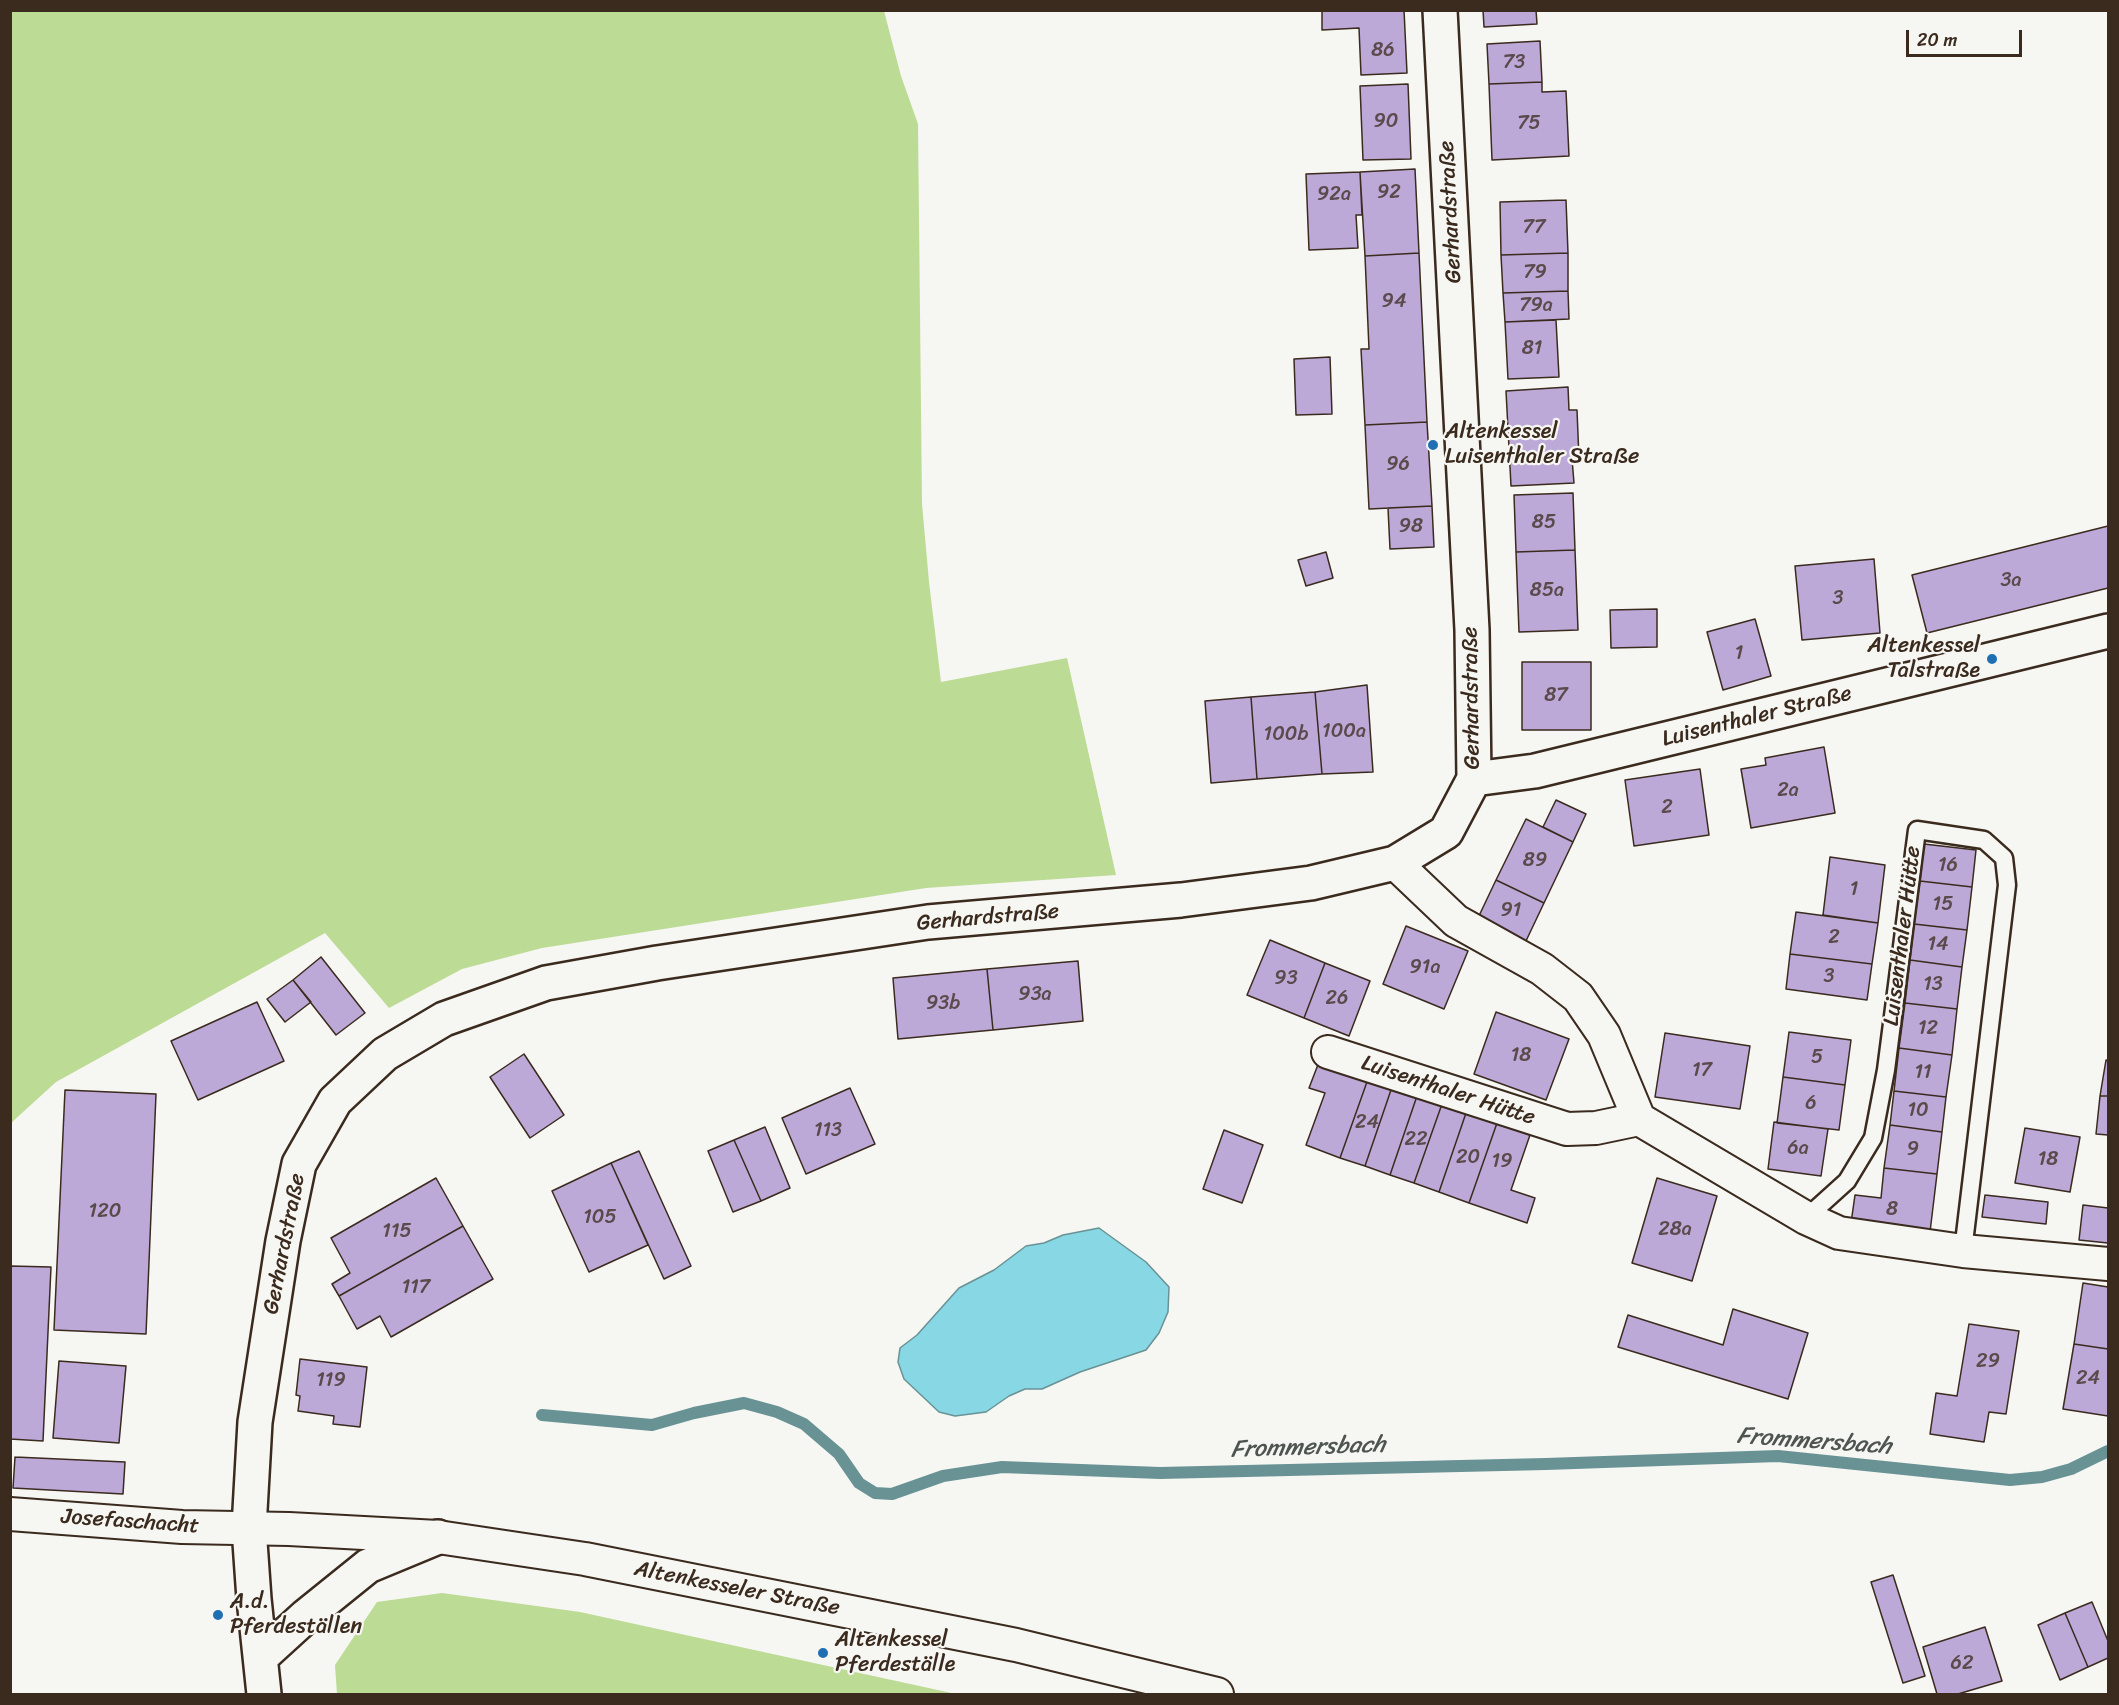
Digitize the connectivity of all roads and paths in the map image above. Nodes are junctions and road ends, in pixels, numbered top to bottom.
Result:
1 (1440, 10) edge
2 (2109, 631) edge
3 (1474, 779) junction
4 (1395, 864) junction
5 (1328, 1052) dead end
6 (1639, 1119) junction
7 (1806, 1218) junction
8 (1963, 1251) junction
9 (2109, 1264) edge
10 (10, 1514) edge
11 (249, 1528) junction
12 (438, 1537) junction
13 (261, 1657) junction
14 (264, 1695) edge
15 (1217, 1695) edge

1 - 3 street, Gerhardstraße
2 - 3 street, Luisenthaler Straße
3 - 4 street, Gerhardstraße
4 - 6 street
4 - 11 street, Gerhardstraße
5 - 6 street, Luisenthaler Hütte
6 - 7 street
7 - 8 street
7 - 8 lane, Luisenthaler Hütte
8 - 9 street
10 - 11 street, Josefaschacht
11 - 12 street, Altenkesseler Straße
11 - 13 street, Gerhardstraße
12 - 13 street
12 - 15 street, Altenkesseler Straße
13 - 14 street, Gerhardstraße

